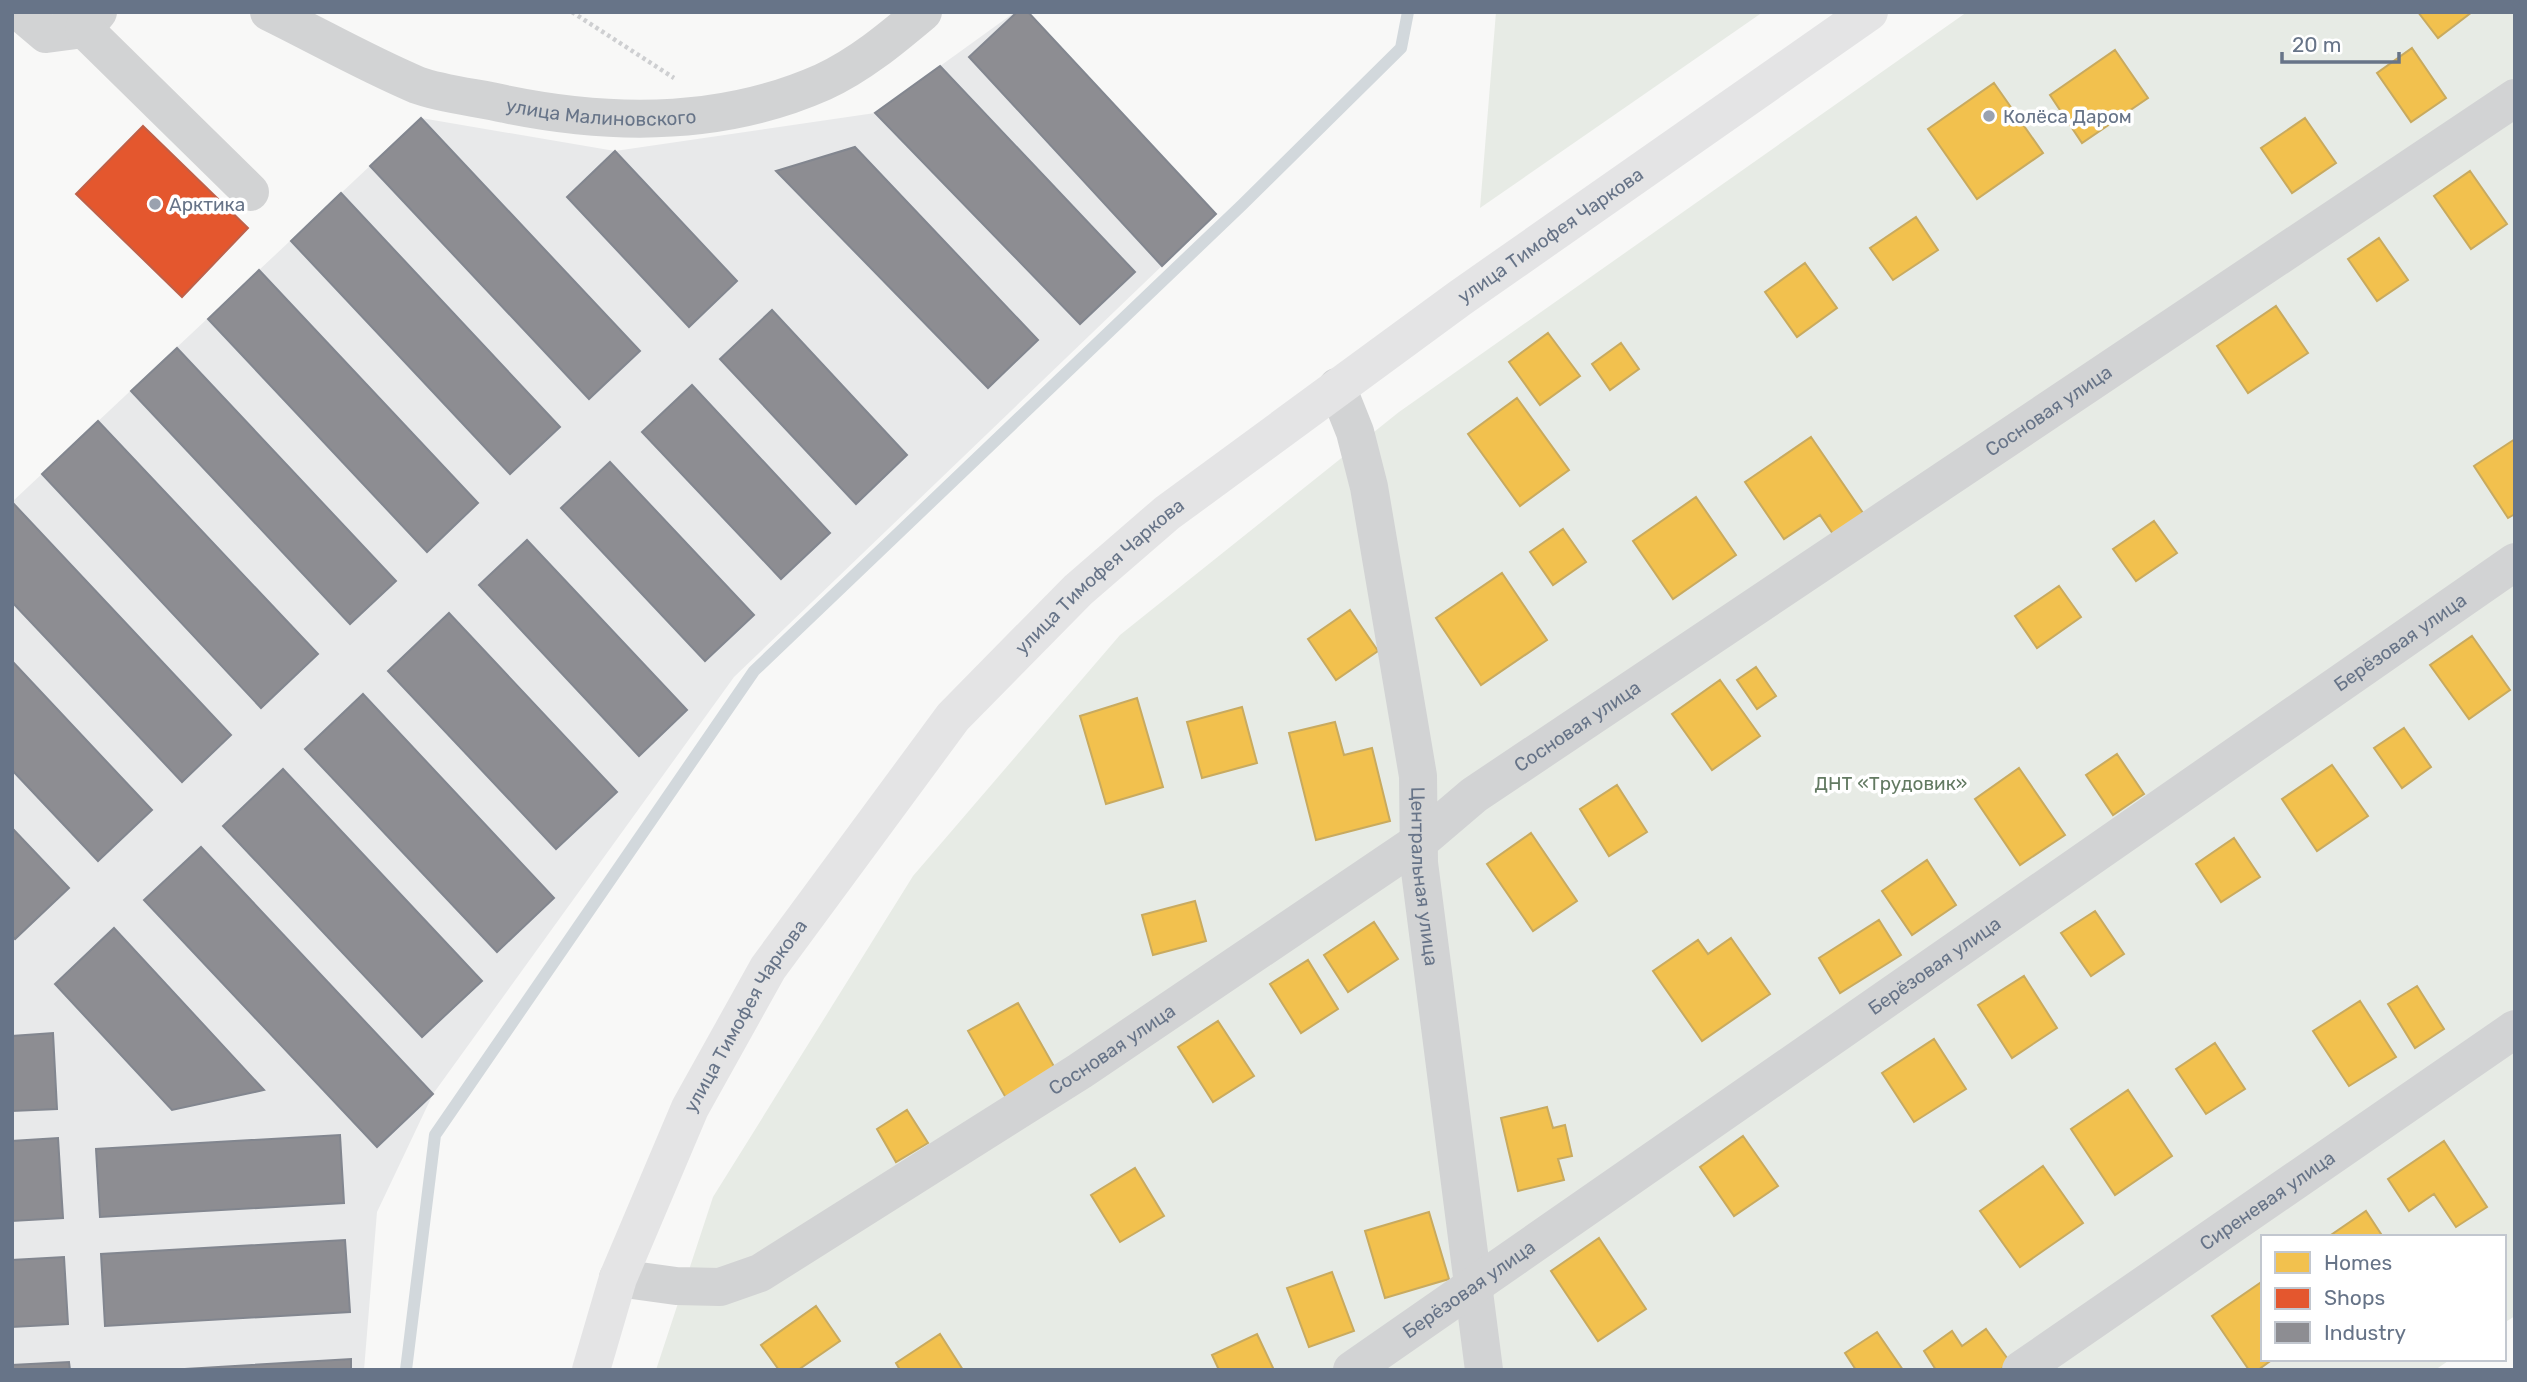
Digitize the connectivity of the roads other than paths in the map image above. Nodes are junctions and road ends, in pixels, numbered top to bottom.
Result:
1 (20, 12) edge
2 (269, 12) edge
3 (923, 12) edge
4 (1869, 12) edge
5 (91, 21) edge
6 (2515, 97) edge
7 (250, 192) dead end
8 (1337, 387) junction
9 (2515, 562) edge
10 (1420, 841) junction
11 (2515, 1029) edge
12 (618, 1278) junction
13 (1472, 1287) junction
14 (590, 1370) edge
15 (1352, 1370) edge
16 (1484, 1370) edge
17 (2021, 1370) edge

1 - 5 street
2 - 3 street, улица Малиновского
4 - 8 main road, улица Тимофея Чаркова
5 - 7 street
6 - 10 street, Сосновая улица
8 - 10 street, Центральная улица
8 - 12 main road, улица Тимофея Чаркова
9 - 13 street, Берёзовая улица
10 - 12 street, Сосновая улица
10 - 13 street, Центральная улица
11 - 17 street, Сиреневая улица
12 - 14 main road, улица Тимофея Чаркова
13 - 15 street, Берёзовая улица
13 - 16 street, Центральная улица

